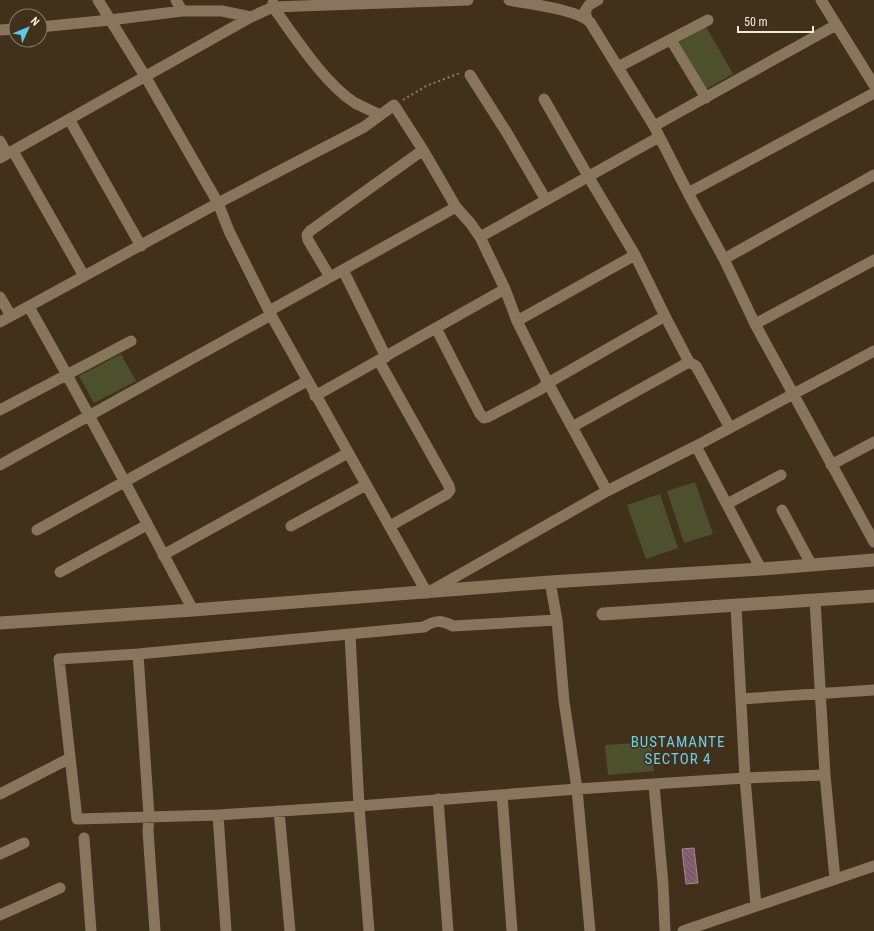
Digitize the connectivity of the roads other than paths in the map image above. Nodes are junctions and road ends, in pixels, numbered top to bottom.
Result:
1 (98, 0) edge
2 (176, 0) edge
3 (445, 0) edge
4 (468, 0) edge
5 (509, 0) edge
6 (598, 0) edge
7 (821, 0) edge
8 (391, 1) edge
9 (333, 2) edge
10 (273, 4) edge
11 (560, 5) edge
12 (182, 11) junction
13 (251, 17) junction
14 (587, 19) junction
15 (110, 20) junction
16 (708, 20) dead end
17 (836, 25) junction
18 (48, 26) edge
19 (671, 40) junction
20 (618, 67) junction
21 (870, 68) edge
22 (470, 75) road end
23 (145, 76) junction
24 (874, 85) edge
25 (874, 93) edge
26 (706, 98) junction
27 (544, 99) dead end
28 (380, 115) junction
29 (69, 119) junction
30 (654, 126) junction
31 (659, 137) junction
32 (0, 142) edge
33 (423, 150) junction
34 (7, 155) edge
35 (874, 175) edge
36 (588, 176) junction
37 (688, 193) junction
38 (546, 200) junction
39 (218, 203) junction
40 (456, 207) junction
41 (480, 237) junction
42 (141, 246) junction
43 (635, 255) junction
44 (724, 259) junction
45 (874, 260) edge
46 (343, 270) junction
47 (84, 276) junction
48 (330, 277) junction
49 (505, 289) junction
50 (0, 297) edge
51 (29, 307) junction
52 (270, 313) junction
53 (10, 316) junction
54 (665, 316) junction
55 (517, 321) junction
56 (0, 322) edge
57 (755, 324) junction
58 (436, 328) junction
59 (131, 341) dead end
60 (874, 350) edge
61 (382, 359) junction
62 (689, 362) junction
63 (67, 374) junction
64 (307, 381) junction
65 (548, 382) junction
66 (793, 395) junction
67 (316, 396) junction
68 (0, 410) edge
69 (88, 415) junction
70 (572, 427) junction
71 (730, 428) junction
72 (874, 442) edge
73 (696, 446) junction
74 (348, 453) junction
75 (0, 465) edge
76 (831, 465) junction
77 (781, 475) dead end
78 (123, 481) junction
79 (366, 485) junction
80 (607, 491) junction
81 (727, 504) junction
82 (782, 510) dead end
83 (147, 525) junction
84 (291, 526) dead end
85 (390, 526) junction
86 (871, 527) edge
87 (37, 530) dead end
88 (874, 542) edge
89 (163, 555) junction
90 (874, 560) edge
91 (811, 564) junction
92 (761, 568) junction
93 (60, 572) dead end
94 (550, 582) junction
95 (427, 592) junction
96 (874, 596) edge
97 (814, 600) junction
98 (736, 606) junction
99 (194, 610) junction
100 (603, 614) dead end
101 (557, 620) junction
102 (0, 622) edge
103 (350, 634) junction
104 (138, 654) junction
105 (874, 690) edge
106 (821, 693) junction
107 (741, 699) junction
108 (70, 758) junction
109 (825, 775) junction
110 (745, 778) junction
111 (654, 785) junction
112 (577, 789) junction
113 (0, 794) edge
114 (502, 795) junction
115 (438, 799) junction
116 (359, 806) junction
117 (279, 811) junction
118 (218, 815) junction
119 (149, 816) junction
120 (84, 838) dead end
121 (24, 843) dead end
122 (0, 854) edge
123 (874, 866) edge
124 (835, 880) junction
125 (60, 888) dead end
126 (756, 906) junction
127 (0, 915) edge
128 (91, 931) edge
129 (155, 931) edge
130 (226, 931) edge
131 (290, 931) edge
132 (369, 931) edge
133 (448, 931) edge
134 (512, 931) edge
135 (590, 931) edge
136 (665, 931) edge
137 (683, 931) edge

1 - 15 street
2 - 12 street
3 - 4 street
3 - 8 street
5 - 11 street
6 - 14 street
7 - 17 street
8 - 9 street
9 - 10 street
10 - 13 street
10 - 28 street
11 - 14 street
12 - 13 street
12 - 15 street
13 - 23 street
14 - 20 street
15 - 18 street
15 - 23 street
16 - 19 street
17 - 21 street
17 - 26 street
19 - 20 street
19 - 26 street
20 - 30 street
21 - 24 street
22 - 38 street
23 - 29 street
23 - 39 street
25 - 37 street
26 - 30 street
27 - 36 street
28 - 33 street
28 - 39 street
29 - 34 street
29 - 42 street
30 - 31 street
31 - 36 street
31 - 37 street
32 - 34 street
33 - 40 street
33 - 48 street
34 - 47 street
35 - 44 street
36 - 38 street
36 - 43 street
37 - 44 street
38 - 41 street
39 - 42 street
39 - 52 street
40 - 41 street
40 - 46 street
41 - 49 street
42 - 47 street
43 - 54 street
43 - 55 street
44 - 57 street
45 - 57 street
46 - 48 street
46 - 61 street
47 - 51 street
48 - 52 street
49 - 55 street
49 - 58 street
50 - 53 street
51 - 53 street
51 - 63 street
52 - 64 street
52 - 69 street
53 - 56 street
54 - 62 street
54 - 65 street
55 - 65 street
57 - 66 street
58 - 61 street
58 - 65 street
59 - 63 street
60 - 66 street
61 - 67 street
61 - 85 street
62 - 70 street
62 - 71 street
63 - 68 street
63 - 69 street
64 - 67 street
64 - 78 street
65 - 70 street
66 - 71 street
66 - 76 street
67 - 74 street
69 - 75 street
69 - 78 street
70 - 80 street
71 - 73 street
72 - 76 street
73 - 80 street
73 - 81 street
74 - 79 street
74 - 89 street
76 - 86 street
77 - 81 street
78 - 83 street
78 - 87 street
79 - 84 street
79 - 85 street
80 - 95 street
81 - 92 street
82 - 91 street
83 - 89 street
83 - 93 street
85 - 95 street
86 - 88 street
89 - 99 street
90 - 91 street
91 - 92 street
92 - 94 street
94 - 95 street
94 - 101 street
95 - 99 street
96 - 97 street
97 - 98 street
97 - 106 street
98 - 100 street
98 - 107 street
99 - 102 street
101 - 103 street
101 - 112 street
103 - 104 street
103 - 116 street
104 - 108 street
104 - 119 street
105 - 106 street
106 - 107 street
106 - 109 street
107 - 110 street
108 - 113 street
108 - 119 street
109 - 110 street
109 - 124 street
110 - 111 street
110 - 126 street
111 - 112 street
111 - 136 street
112 - 114 street
112 - 135 street
114 - 115 street
114 - 134 street
115 - 116 street
115 - 133 street
116 - 117 street
116 - 132 street
117 - 118 street
117 - 131 street
118 - 119 street
118 - 130 street
119 - 129 street
120 - 128 street
121 - 122 street
123 - 124 street
124 - 126 street
125 - 127 street
126 - 137 street

